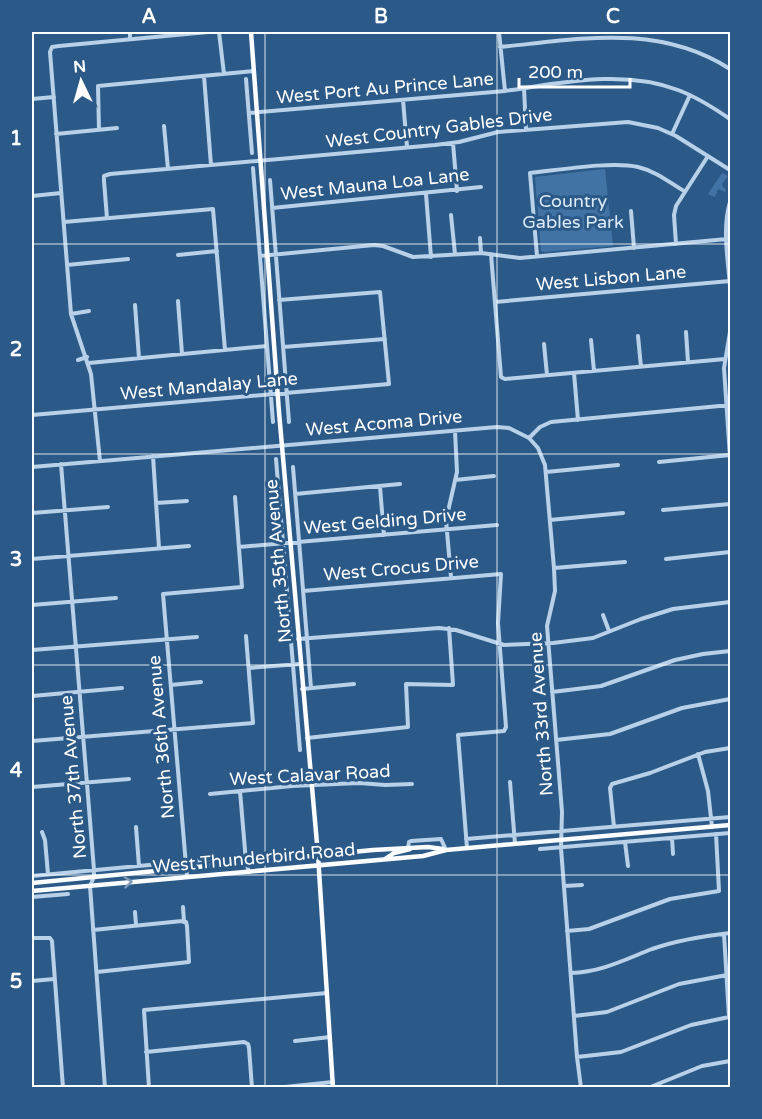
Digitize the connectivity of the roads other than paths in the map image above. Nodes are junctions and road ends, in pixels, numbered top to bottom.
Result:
1 (130, 32) edge
2 (208, 32) edge
3 (219, 32) edge
4 (251, 32) edge
5 (499, 32) edge
6 (130, 39) junction
7 (500, 47) junction
8 (730, 69) edge
9 (254, 71) junction
10 (224, 74) junction
11 (204, 76) junction
12 (246, 79) dead end
13 (524, 88) junction
14 (505, 91) junction
15 (690, 95) junction
16 (54, 97) junction
17 (32, 99) edge
18 (403, 100) junction
19 (249, 113) junction
20 (257, 113) junction
21 (730, 119) edge
22 (164, 126) dead end
23 (117, 128) dead end
24 (99, 130) junction
25 (526, 130) junction
26 (56, 134) junction
27 (672, 134) junction
28 (453, 143) junction
29 (407, 148) junction
30 (252, 153) dead end
31 (708, 156) junction
32 (259, 160) junction
33 (211, 165) junction
34 (253, 168) dead end
35 (168, 169) junction
36 (730, 171) edge
37 (270, 180) dead end
38 (481, 187) dead end
39 (457, 191) junction
40 (684, 191) junction
41 (61, 193) junction
42 (426, 194) junction
43 (32, 196) edge
44 (730, 202) edge
45 (272, 208) junction
46 (631, 211) dead end
47 (451, 215) dead end
48 (107, 218) junction
49 (64, 222) junction
50 (480, 238) dead end
51 (727, 239) junction
52 (676, 244) junction
53 (634, 248) junction
54 (218, 251) junction
55 (481, 253) junction
56 (276, 254) junction
57 (491, 254) junction
58 (178, 255) dead end
59 (267, 255) junction
60 (455, 255) junction
61 (260, 256) junction
62 (537, 256) junction
63 (432, 257) junction
64 (128, 259) dead end
65 (67, 265) junction
66 (730, 281) edge
67 (730, 286) edge
68 (279, 300) junction
69 (178, 301) dead end
70 (495, 302) junction
71 (135, 305) dead end
72 (89, 311) dead end
73 (71, 314) junction
74 (686, 332) dead end
75 (730, 332) edge
76 (638, 336) dead end
77 (385, 339) junction
78 (591, 340) dead end
79 (544, 345) dead end
80 (267, 346) junction
81 (283, 347) junction
82 (225, 350) junction
83 (182, 354) junction
84 (87, 357) junction
85 (140, 358) junction
86 (725, 359) junction
87 (78, 360) dead end
88 (688, 362) junction
89 (89, 363) junction
90 (641, 367) junction
91 (594, 371) junction
92 (574, 373) junction
93 (547, 375) junction
94 (286, 393) junction
95 (271, 394) junction
96 (278, 394) junction
97 (728, 406) edge
98 (95, 409) junction
99 (32, 415) edge
100 (578, 420) junction
101 (273, 422) dead end
102 (289, 422) dead end
103 (455, 431) junction
104 (529, 438) junction
105 (282, 446) junction
106 (153, 456) junction
107 (730, 456) edge
108 (276, 459) dead end
109 (100, 461) junction
110 (659, 462) dead end
111 (61, 464) junction
112 (618, 465) dead end
113 (32, 467) edge
114 (293, 467) dead end
115 (546, 472) junction
116 (494, 476) dead end
117 (455, 480) junction
118 (400, 484) dead end
119 (380, 487) junction
120 (296, 494) junction
121 (235, 497) dead end
122 (187, 501) dead end
123 (156, 503) junction
124 (730, 504) edge
125 (108, 507) dead end
126 (64, 510) junction
127 (663, 510) dead end
128 (32, 513) edge
129 (623, 513) dead end
130 (550, 520) junction
131 (497, 525) dead end
132 (447, 529) junction
133 (384, 535) junction
134 (299, 542) junction
135 (290, 543) junction
136 (283, 544) junction
137 (189, 546) dead end
138 (239, 547) junction
139 (159, 548) junction
140 (730, 552) edge
141 (68, 556) junction
142 (32, 559) edge
143 (666, 559) dead end
144 (625, 562) dead end
145 (554, 568) junction
146 (451, 577) junction
147 (303, 591) junction
148 (116, 598) dead end
149 (72, 601) junction
150 (730, 602) edge
151 (32, 605) edge
152 (603, 615) dead end
153 (449, 628) junction
154 (609, 631) junction
155 (246, 636) dead end
156 (197, 637) dead end
157 (167, 639) junction
158 (298, 639) junction
159 (307, 639) junction
160 (499, 644) junction
161 (548, 644) junction
162 (75, 647) junction
163 (32, 650) edge
164 (730, 651) edge
165 (292, 664) junction
166 (300, 664) junction
167 (249, 668) junction
168 (201, 682) dead end
169 (354, 684) dead end
170 (171, 685) junction
171 (122, 688) dead end
172 (311, 688) junction
173 (302, 689) junction
174 (79, 692) junction
175 (552, 692) junction
176 (32, 696) edge
177 (730, 699) edge
178 (174, 730) junction
179 (83, 737) junction
180 (307, 738) junction
181 (556, 740) junction
182 (32, 741) edge
183 (730, 748) edge
184 (300, 750) dead end
185 (699, 754) junction
186 (129, 779) dead end
187 (510, 782) dead end
188 (86, 783) junction
189 (411, 783) dead end
190 (312, 785) junction
191 (32, 787) edge
192 (240, 791) junction
193 (210, 794) dead end
194 (730, 817) edge
195 (711, 818) junction
196 (730, 825) edge
197 (136, 827) dead end
198 (614, 827) junction
199 (712, 827) junction
200 (42, 832) dead end
201 (562, 832) junction
202 (730, 832) edge
203 (716, 834) junction
204 (515, 835) junction
205 (672, 838) junction
206 (466, 839) junction
207 (561, 840) junction
208 (625, 842) junction
209 (515, 844) junction
210 (408, 848) junction
211 (415, 848) junction
212 (467, 848) junction
213 (561, 848) junction
214 (540, 849) dead end
215 (446, 850) junction
216 (673, 854) dead end
217 (318, 855) junction
218 (213, 859) dead end
219 (385, 859) junction
220 (185, 861) junction
221 (246, 862) junction
222 (318, 865) junction
223 (140, 866) junction
224 (628, 866) dead end
225 (186, 868) junction
226 (94, 870) junction
227 (249, 872) junction
228 (48, 874) junction
229 (32, 876) edge
230 (94, 877) junction
231 (187, 878) junction
232 (32, 883) edge
233 (582, 885) dead end
234 (90, 886) junction
235 (564, 886) junction
236 (64, 888) junction
237 (32, 891) edge
238 (61, 894) junction
239 (68, 894) dead end
240 (32, 897) edge
241 (183, 908) dead end
242 (135, 912) dead end
243 (185, 922) junction
244 (136, 925) junction
245 (93, 930) junction
246 (567, 931) junction
247 (730, 933) edge
248 (724, 934) junction
249 (32, 938) edge
250 (97, 972) junction
251 (571, 974) junction
252 (727, 975) junction
253 (54, 979) junction
254 (32, 981) edge
255 (327, 993) junction
256 (574, 1016) junction
257 (729, 1017) edge
258 (330, 1037) junction
259 (295, 1041) dead end
260 (146, 1052) junction
261 (577, 1057) junction
262 (730, 1061) edge
263 (333, 1085) edge
264 (63, 1088) edge
265 (105, 1088) edge
266 (149, 1088) edge
267 (252, 1088) edge
268 (275, 1088) edge
269 (581, 1088) edge
270 (648, 1088) edge

1 - 6 street
2 - 6 street
3 - 10 street
4 - 9 main road, North 35th Avenue
5 - 7 street
6 - 16 street
7 - 8 street
7 - 14 street
9 - 10 street
9 - 20 main road, North 35th Avenue
10 - 11 street
11 - 24 street
11 - 33 street
12 - 19 street
13 - 14 street, West Port Au Prince Lane
13 - 15 street, West Port Au Prince Lane
13 - 25 street
14 - 18 street, West Port Au Prince Lane
15 - 21 street, West Port Au Prince Lane
15 - 27 street
16 - 17 street
16 - 26 street
18 - 20 street, West Port Au Prince Lane
18 - 29 street
19 - 20 street, West Port Au Prince Lane
19 - 30 street
20 - 32 main road, North 35th Avenue
22 - 35 street
23 - 24 street
24 - 26 street
25 - 27 street, West Country Gables Drive
25 - 28 street, West Country Gables Drive
26 - 41 street
27 - 31 street, West Country Gables Drive
28 - 29 street, West Country Gables Drive
28 - 39 street
29 - 32 street, West Country Gables Drive
31 - 36 street, West Country Gables Drive
31 - 40 street
32 - 33 street, West Country Gables Drive
32 - 59 main road, North 35th Avenue
33 - 35 street, West Country Gables Drive
34 - 61 street
35 - 48 street, West Country Gables Drive
37 - 45 street
38 - 39 street, West Mauna Loa Lane
39 - 42 street, West Mauna Loa Lane
40 - 52 street
40 - 62 street
41 - 43 street
41 - 49 street
42 - 45 street, West Mauna Loa Lane
42 - 63 street
44 - 51 street
45 - 56 street
46 - 53 street
47 - 60 street
48 - 49 street
48 - 54 street
49 - 65 street
50 - 55 street
51 - 52 street
51 - 66 street
52 - 53 street
53 - 62 street
54 - 58 street
54 - 82 street
55 - 57 street
55 - 60 street
56 - 59 street
56 - 63 street
56 - 68 street
57 - 62 street
57 - 70 street
59 - 61 street
59 - 96 main road, North 35th Avenue
60 - 63 street
61 - 80 street
64 - 65 street
65 - 73 street
66 - 67 street
66 - 70 street, West Lisbon Lane
68 - 77 street
68 - 81 street
69 - 83 street
70 - 93 street
71 - 85 street
72 - 73 street
73 - 84 street
74 - 88 street
75 - 86 street
76 - 90 street
77 - 81 street
77 - 94 street, West Mandalay Lane
78 - 91 street
79 - 93 street
80 - 82 street
80 - 95 street
81 - 94 street
82 - 83 street
83 - 85 street
84 - 87 street
84 - 89 street
85 - 89 street
86 - 88 street
86 - 97 street
88 - 90 street
89 - 98 street
90 - 91 street
91 - 92 street
92 - 93 street
92 - 100 street
94 - 96 street, West Mandalay Lane
94 - 102 street
95 - 96 street, West Mandalay Lane
95 - 98 street, West Mandalay Lane
95 - 101 street
96 - 105 main road, North 35th Avenue
97 - 100 street
97 - 107 street
98 - 99 street, West Mandalay Lane
98 - 109 street
100 - 104 street
103 - 104 street, West Acoma Drive
103 - 105 street, West Acoma Drive
103 - 117 street
104 - 115 street, North 33rd Avenue
105 - 106 street, West Acoma Drive
105 - 135 main road, North 35th Avenue
106 - 109 street, West Acoma Drive
106 - 123 street
107 - 110 street
108 - 136 street, North 35th Avenue
109 - 111 street, West Acoma Drive
111 - 113 street, West Acoma Drive
111 - 126 street, North 37th Avenue
112 - 115 street
114 - 120 street, North 35th Avenue
115 - 130 street, North 33rd Avenue
116 - 117 street
117 - 132 street
118 - 119 street
119 - 120 street
119 - 133 street
120 - 134 street, North 35th Avenue
121 - 138 street
122 - 123 street
123 - 139 street
124 - 127 street
125 - 126 street
126 - 128 street
126 - 141 street, North 37th Avenue
129 - 130 street
130 - 145 street, North 33rd Avenue
131 - 132 street, West Gelding Drive
132 - 133 street, West Gelding Drive
132 - 146 street
133 - 134 street, West Gelding Drive
134 - 135 street, West Gelding Drive
134 - 147 street, North 35th Avenue
135 - 136 street, West Gelding Drive
135 - 158 main road, North 35th Avenue
136 - 138 street, West Gelding Drive
136 - 165 street, North 35th Avenue
137 - 139 street
138 - 157 street, North 36th Avenue
139 - 141 street
140 - 143 street
141 - 142 street
141 - 149 street, North 37th Avenue
144 - 145 street
145 - 161 street, North 33rd Avenue
146 - 147 street, West Crocus Drive
146 - 160 street, West Crocus Drive
147 - 159 street, North 35th Avenue
148 - 149 street
149 - 151 street
149 - 162 street, North 37th Avenue
150 - 154 street
152 - 154 street
153 - 159 street
153 - 160 street
153 - 180 street
154 - 161 street
155 - 167 street
156 - 157 street
157 - 162 street
157 - 170 street, North 36th Avenue
158 - 159 street
158 - 166 main road, North 35th Avenue
159 - 172 street, North 35th Avenue
160 - 161 street
160 - 206 street
161 - 175 street, North 33rd Avenue
162 - 163 street
162 - 174 street, North 37th Avenue
164 - 175 street
165 - 166 street
165 - 167 street
165 - 184 street, North 35th Avenue
166 - 173 main road, North 35th Avenue
167 - 178 street
168 - 170 street
169 - 172 street
170 - 178 street, North 36th Avenue
171 - 174 street
172 - 173 street
173 - 180 main road, North 35th Avenue
174 - 176 street
174 - 179 street, North 37th Avenue
175 - 181 street, North 33rd Avenue
177 - 181 street
178 - 179 street
178 - 220 street, North 36th Avenue
179 - 182 street
179 - 188 street, North 37th Avenue
180 - 190 main road, North 35th Avenue
181 - 201 street, North 33rd Avenue
183 - 185 street
185 - 195 street
185 - 198 street
186 - 188 street
187 - 204 street
188 - 191 street
188 - 226 street, North 37th Avenue
189 - 190 street, West Calavar Road
190 - 192 street, West Calavar Road
190 - 217 main road, North 35th Avenue
192 - 193 street, West Calavar Road
192 - 221 street
194 - 195 street
195 - 198 street
195 - 199 street
196 - 199 main road, West Thunderbird Road
197 - 223 street
198 - 201 street
199 - 207 main road, West Thunderbird Road
200 - 228 street
201 - 204 street
201 - 207 street, North 33rd Avenue
202 - 203 street
203 - 205 street
203 - 246 street
204 - 206 street
204 - 209 street
205 - 208 street
205 - 216 street
206 - 212 street
207 - 209 main road, West Thunderbird Road
207 - 213 street, North 33rd Avenue
208 - 213 street
208 - 224 street
209 - 212 main road, West Thunderbird Road
210 - 211 main road, West Thunderbird Road
210 - 215 street, West Thunderbird Road
210 - 217 main road, West Thunderbird Road
211 - 215 main road, West Thunderbird Road
211 - 219 main road
212 - 215 main road, West Thunderbird Road
213 - 214 street
213 - 235 street, North 33rd Avenue
215 - 219 main road, West Thunderbird Road
217 - 221 main road, West Thunderbird Road
217 - 222 main road, North 35th Avenue
218 - 220 street, West Thunderbird Road
219 - 222 main road, West Thunderbird Road
220 - 223 street, West Thunderbird Road
220 - 225 street, North 36th Avenue
221 - 225 main road, West Thunderbird Road
221 - 227 street
222 - 227 main road, West Thunderbird Road
222 - 255 main road, North 35th Avenue
223 - 226 street, West Thunderbird Road
225 - 230 main road, West Thunderbird Road
225 - 231 street, North 36th Avenue
226 - 228 street, West Thunderbird Road
226 - 230 street, North 37th Avenue
227 - 231 main road, West Thunderbird Road
228 - 229 street, West Thunderbird Road
230 - 232 main road, West Thunderbird Road
230 - 234 street, North 37th Avenue
234 -> 231 main road, West Thunderbird Road
233 - 235 street
234 - 236 main road, West Thunderbird Road
234 - 245 street, North 37th Avenue
235 - 246 street, North 33rd Avenue
236 - 237 main road, West Thunderbird Road
236 - 238 street
238 - 239 street
238 - 240 street
241 - 243 street
242 - 244 street
243 - 244 street
243 - 250 street
244 - 245 street
245 - 250 street, North 37th Avenue
246 - 251 street, North 33rd Avenue
247 - 248 street
248 - 251 street
248 - 252 street
249 - 253 street
250 - 265 street, North 37th Avenue
251 - 256 street, North 33rd Avenue
252 - 256 street
252 - 257 street
253 - 254 street
253 - 264 street
255 - 258 main road, North 35th Avenue
255 - 260 street
256 - 261 street, North 33rd Avenue
257 - 261 street
258 - 259 street
258 - 263 main road, North 35th Avenue
260 - 266 street
260 - 267 street
261 - 269 street, North 33rd Avenue
262 - 270 street
263 - 268 street

